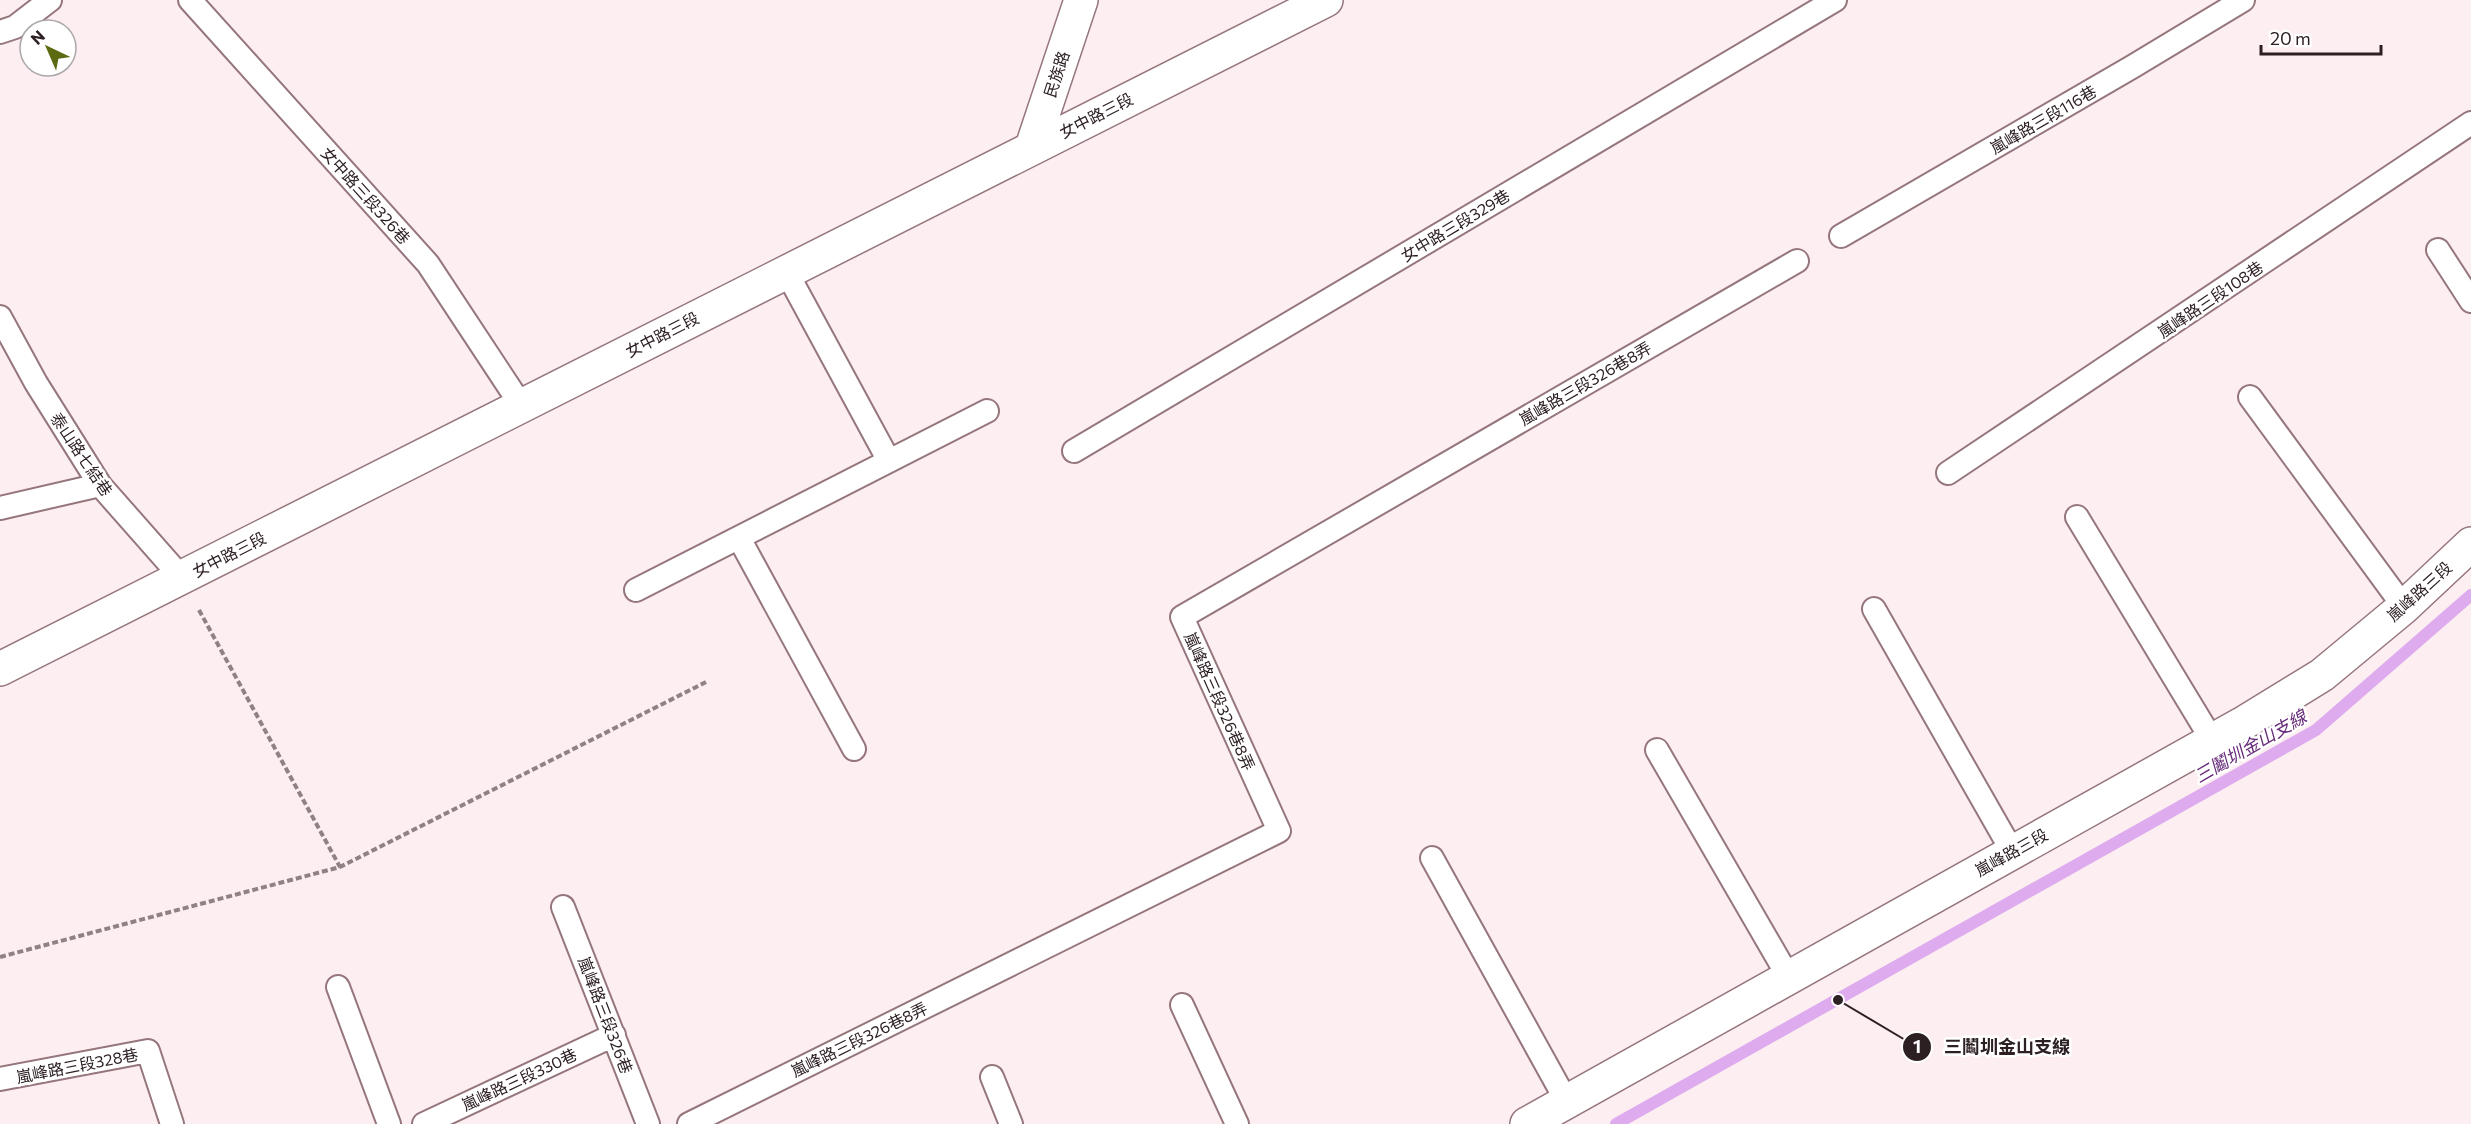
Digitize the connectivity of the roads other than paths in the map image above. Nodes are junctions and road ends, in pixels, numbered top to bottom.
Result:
1 (50, 0) edge
2 (190, 0) edge
3 (1081, 0) edge
4 (1326, 0) edge
5 (1835, 0) edge
6 (2243, 0) edge
7 (0, 32) edge
8 (2471, 123) edge
9 (1032, 147) junction
10 (1841, 236) dead end
11 (2438, 250) dead end
12 (1797, 261) dead end
13 (786, 271) junction
14 (2471, 301) edge
15 (0, 317) edge
16 (2250, 397) dead end
17 (521, 405) junction
18 (987, 411) dead end
19 (1074, 451) dead end
20 (889, 461) junction
21 (1948, 473) dead end
22 (100, 485) junction
23 (0, 508) edge
24 (2077, 517) dead end
25 (739, 538) junction
26 (2471, 544) edge
27 (182, 578) junction
28 (636, 590) dead end
29 (2404, 607) junction
30 (1875, 609) dead end
31 (0, 669) edge
32 (2212, 740) junction
33 (854, 749) dead end
34 (1656, 750) dead end
35 (2012, 851) junction
36 (1432, 858) dead end
37 (563, 907) dead end
38 (1788, 976) junction
39 (338, 987) dead end
40 (1182, 1005) dead end
41 (614, 1035) junction
42 (992, 1077) dead end
43 (0, 1079) edge
44 (1567, 1102) junction
45 (172, 1124) edge
46 (389, 1124) edge
47 (424, 1124) edge
48 (648, 1124) edge
49 (688, 1124) edge
50 (1011, 1124) edge
51 (1236, 1124) edge
52 (1527, 1124) edge

1 - 7 lane
2 - 17 lane, 女中路三段326巷
3 - 9 street, 民族路
4 - 9 street, 女中路三段
5 - 19 lane, 女中路三段329巷
6 - 10 lane, 嵐峰路三段116巷
8 - 21 lane, 嵐峰路三段108巷
9 - 13 street, 女中路三段
11 - 14 lane
12 - 49 lane, 嵐峰路三段326巷8弄
13 - 17 street, 女中路三段
13 - 20 lane
15 - 22 lane, 泰山路七結巷
16 - 29 lane
17 - 27 street, 女中路三段
18 - 20 lane
20 - 25 lane
22 - 23 lane
22 - 27 lane, 泰山路七結巷
24 - 32 lane
25 - 28 lane
25 - 33 lane
26 - 29 street, 嵐峰路三段
27 - 31 street, 女中路三段
29 - 32 street, 嵐峰路三段
30 - 35 lane
32 - 35 street, 嵐峰路三段
34 - 38 lane
35 - 38 street, 嵐峰路三段
36 - 44 lane
37 - 41 lane, 嵐峰路三段326巷
38 - 44 street, 嵐峰路三段
39 - 46 lane
40 - 51 lane
41 - 47 lane, 嵐峰路三段330巷
41 - 48 lane, 嵐峰路三段326巷
42 - 50 lane
43 - 45 lane, 嵐峰路三段328巷
44 - 52 street, 嵐峰路三段

